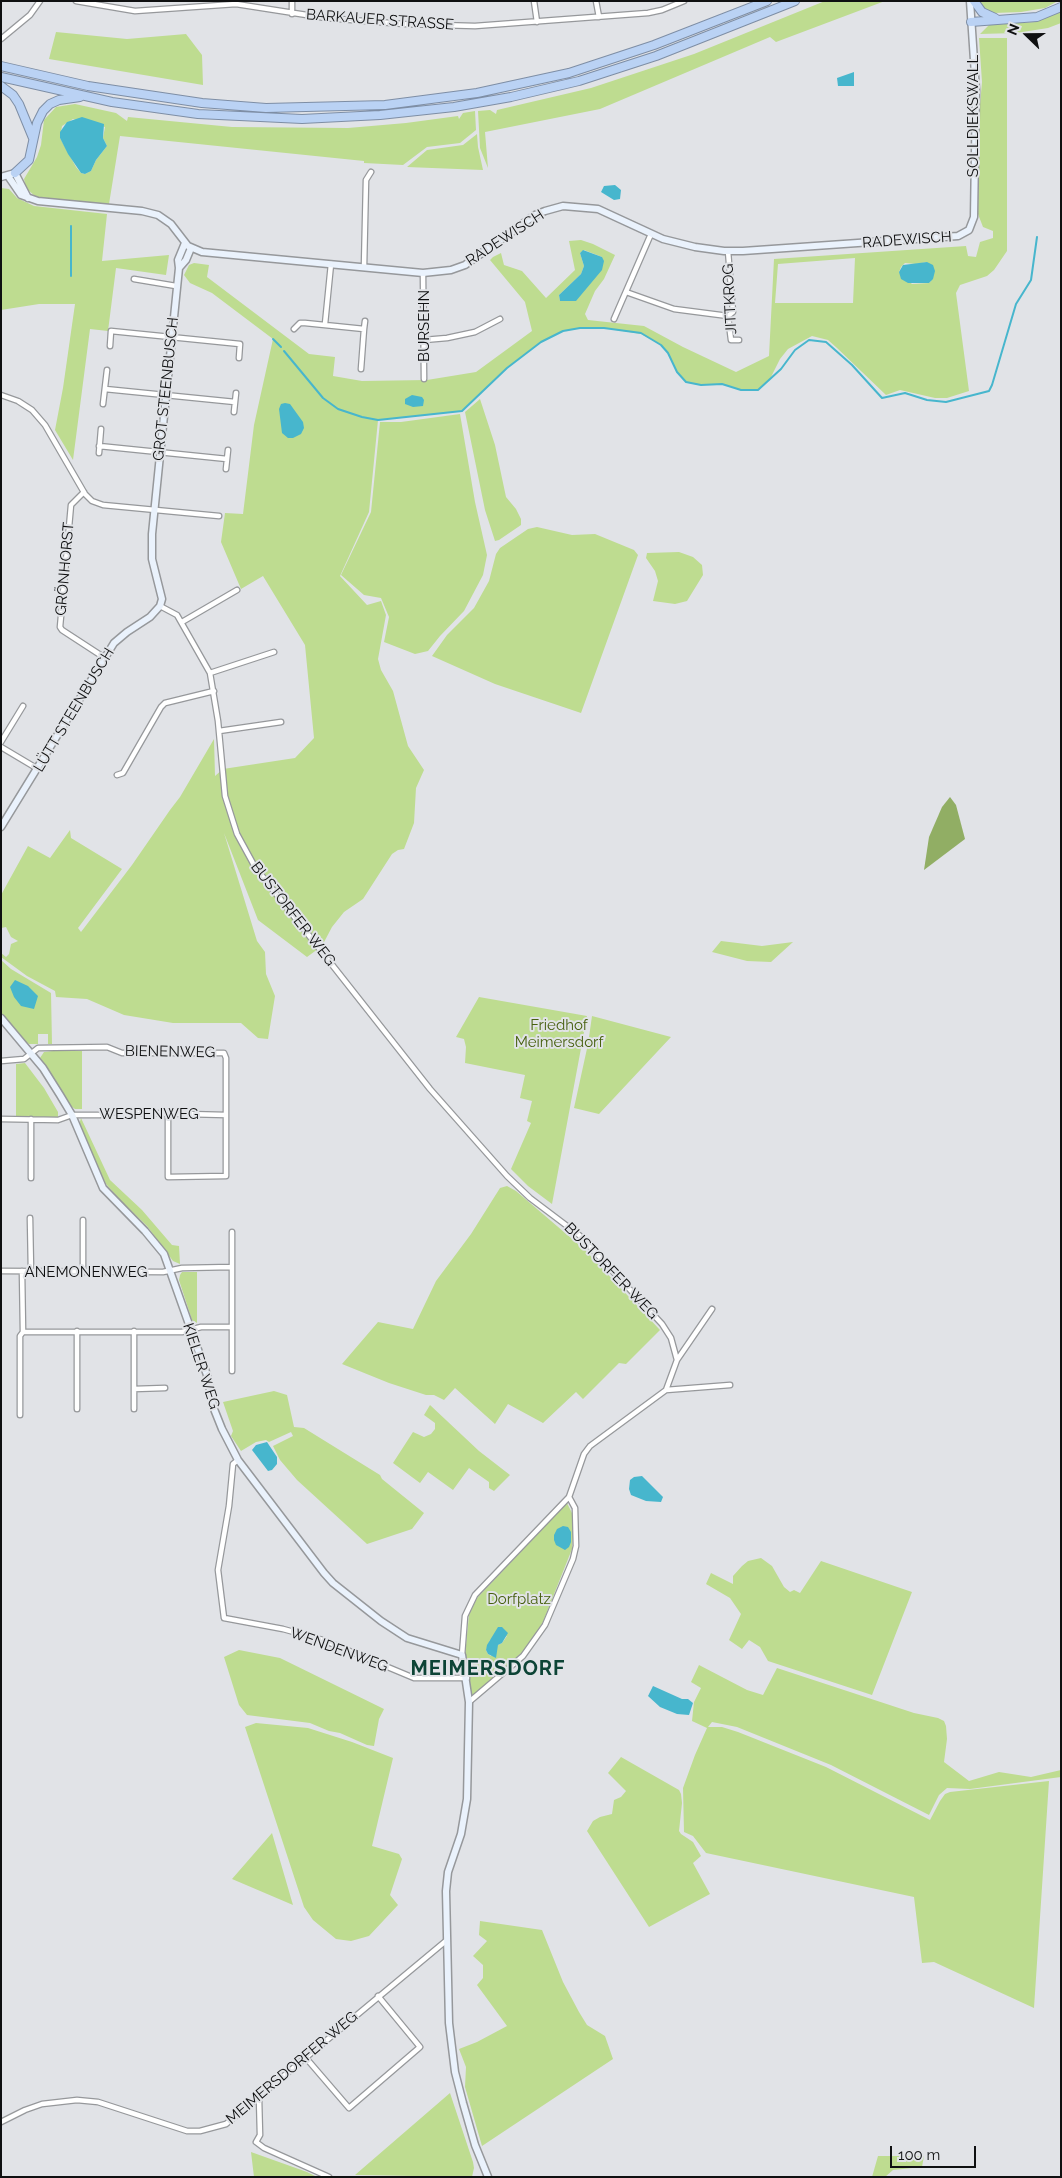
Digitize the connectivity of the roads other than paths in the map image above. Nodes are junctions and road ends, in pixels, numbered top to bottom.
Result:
1 (40, 1) edge
2 (76, 1) edge
3 (292, 1) edge
4 (534, 1) edge
5 (596, 1) edge
6 (684, 1) edge
7 (767, 1) edge
8 (795, 1) edge
9 (970, 1) edge
10 (974, 1) edge
11 (1061, 7) edge
12 (292, 14) junction
13 (598, 17) junction
14 (1000, 19) junction
15 (537, 22) junction
16 (971, 22) junction
17 (1, 39) edge
18 (1, 66) edge
19 (1, 77) edge
20 (1, 86) edge
21 (87, 96) junction
22 (33, 140) junction
23 (371, 172) dead end
24 (8, 175) edge
25 (969, 230) joint
26 (651, 234) junction
27 (184, 243) junction
28 (191, 248) junction
29 (728, 251) junction
30 (331, 264) junction
31 (364, 267) junction
32 (179, 268) junction
33 (424, 273) junction
34 (134, 279) dead end
35 (176, 286) junction
36 (626, 292) junction
37 (728, 316) junction
38 (500, 319) dead end
39 (614, 319) dead end
40 (365, 321) dead end
41 (325, 324) junction
42 (294, 329) dead end
43 (364, 329) junction
44 (171, 338) junction
45 (424, 340) junction
46 (739, 340) dead end
47 (110, 346) dead end
48 (239, 358) dead end
49 (361, 369) dead end
50 (107, 370) dead end
51 (424, 379) dead end
52 (105, 389) junction
53 (236, 393) dead end
54 (165, 395) junction
55 (1, 396) edge
56 (235, 402) junction
57 (103, 404) dead end
58 (234, 412) dead end
59 (101, 429) dead end
60 (99, 446) junction
61 (228, 450) dead end
62 (159, 452) junction
63 (99, 453) dead end
64 (227, 459) junction
65 (226, 469) dead end
66 (84, 492) junction
67 (154, 510) junction
68 (219, 516) dead end
69 (237, 590) dead end
70 (160, 606) junction
71 (182, 622) junction
72 (274, 652) dead end
73 (105, 658) junction
74 (210, 673) junction
75 (214, 691) junction
76 (24, 706) dead end
77 (280, 722) dead end
78 (219, 731) junction
79 (1, 742) edge
80 (1, 747) edge
81 (38, 769) junction
82 (117, 775) dead end
83 (1, 815) edge
84 (8, 819) junction
85 (1, 827) edge
86 (1, 1018) edge
87 (30, 1054) junction
88 (1, 1060) edge
89 (168, 1113) junction
90 (226, 1114) junction
91 (72, 1115) junction
92 (1, 1119) edge
93 (31, 1120) junction
94 (31, 1178) dead end
95 (30, 1218) dead end
96 (83, 1220) dead end
97 (232, 1232) dead end
98 (232, 1267) junction
99 (170, 1270) junction
100 (1, 1271) edge
101 (22, 1271) junction
102 (30, 1271) junction
103 (83, 1272) junction
104 (712, 1309) dead end
105 (232, 1327) junction
106 (190, 1330) junction
107 (77, 1331) junction
108 (134, 1331) junction
109 (23, 1332) junction
110 (677, 1360) junction
111 (232, 1371) dead end
112 (730, 1385) dead end
113 (165, 1388) dead end
114 (134, 1389) junction
115 (666, 1390) junction
116 (77, 1409) dead end
117 (134, 1409) dead end
118 (20, 1415) dead end
119 (238, 1460) junction
120 (569, 1497) junction
121 (462, 1656) junction
122 (467, 1678) junction
123 (469, 1702) junction
124 (447, 1940) junction
125 (378, 1996) junction
126 (306, 2058) junction
127 (259, 2098) junction
128 (1, 2122) edge
129 (329, 2177) edge
130 (488, 2177) edge

1 - 17 street
2 - 12 street, BARKAUER STRASSE
3 - 12 street
4 - 15 street
5 - 13 street
6 - 13 street, BARKAUER STRASSE
7 - 18 highway
8 - 21 highway
9 - 16 street, SOLLDIEKSWALL
10 - 14 highway
11 - 14 highway
12 - 15 street, BARKAUER STRASSE
13 - 15 street, BARKAUER STRASSE
14 - 16 highway
16 - 25 street, SOLLDIEKSWALL
19 - 21 highway
20 - 22 highway
21 - 22 highway
22 - 24 highway
23 - 31 street
24 - 27 street
25 - 29 street, RADEWISCH
26 - 29 street, RADEWISCH
26 - 33 street, RADEWISCH
26 - 36 street
27 - 28 street, RADEWISCH
27 - 32 street, GROT STEENBUSCH
28 - 30 street, RADEWISCH
28 - 32 street, GROT STEENBUSCH
29 - 37 street, JITTKROG
30 - 31 street, RADEWISCH
30 - 41 street
31 - 33 street, RADEWISCH
32 - 35 street, GROT STEENBUSCH
33 - 45 street, BURSEHN
34 - 35 street
35 - 44 street, GROT STEENBUSCH
36 - 37 street
36 - 39 street
37 - 46 street, JITTKROG
38 - 45 street
40 - 43 street
41 - 42 street
41 - 43 street
43 - 49 street
44 - 47 street
44 - 48 street
44 - 54 street, GROT STEENBUSCH
45 - 51 street, BURSEHN
50 - 52 street
52 - 54 street
52 - 57 street
53 - 56 street
54 - 56 street
54 - 62 street, GROT STEENBUSCH
55 - 66 street
56 - 58 street
59 - 60 street
60 - 62 street
60 - 63 street
61 - 64 street
62 - 64 street
62 - 67 street, GROT STEENBUSCH
64 - 65 street
66 - 67 street
66 - 73 street, GRÖNHORST
67 - 68 street
67 - 70 street
69 - 71 street
70 - 71 street, BUSTORFER WEG
70 - 73 street, LÜTT STEENBUSCH
71 - 74 street, BUSTORFER WEG
72 - 74 street
73 - 81 street, LÜTT STEENBUSCH
74 - 75 street, BUSTORFER WEG
75 - 78 street, BUSTORFER WEG
75 - 82 street
76 - 79 street
77 - 78 street
78 - 110 street, BUSTORFER WEG
80 - 81 street
81 - 84 street, LÜTT STEENBUSCH
83 - 84 street
84 - 85 street, LÜTT STEENBUSCH
86 - 87 street, KIELER WEG
87 - 88 street, BIENENWEG
87 - 90 street, BIENENWEG
87 - 91 street, KIELER WEG
89 - 90 street, WESPENWEG
89 - 90 street
89 - 91 street, WESPENWEG
91 - 93 street, WESPENWEG
91 - 99 street, KIELER WEG
92 - 93 street, WESPENWEG
93 - 94 street
95 - 102 street
96 - 103 street
97 - 98 street
98 - 99 street, ANEMONENWEG
98 - 105 street
99 - 103 street, ANEMONENWEG
99 - 106 street, KIELER WEG
100 - 101 street, ANEMONENWEG
101 - 102 street, ANEMONENWEG
101 - 109 street
102 - 103 street, ANEMONENWEG
104 - 110 street
105 - 106 street
105 - 111 street
106 - 108 street
106 - 119 street, KIELER WEG
107 - 108 street
107 - 109 street
107 - 116 street
108 - 114 street
109 - 118 street
110 - 115 street
112 - 115 street
113 - 114 street
114 - 117 street
115 - 120 street
119 - 121 street, KIELER WEG
119 - 122 street, WENDENWEG
120 - 121 street
120 - 123 street
121 - 122 street
122 - 123 street
123 - 124 street
124 - 125 street, MEIMERSDORFER WEG
124 - 130 street
125 - 126 street, MEIMERSDORFER WEG
125 - 126 street
126 - 127 street, MEIMERSDORFER WEG
127 - 128 street, MEIMERSDORFER WEG
127 - 129 street

